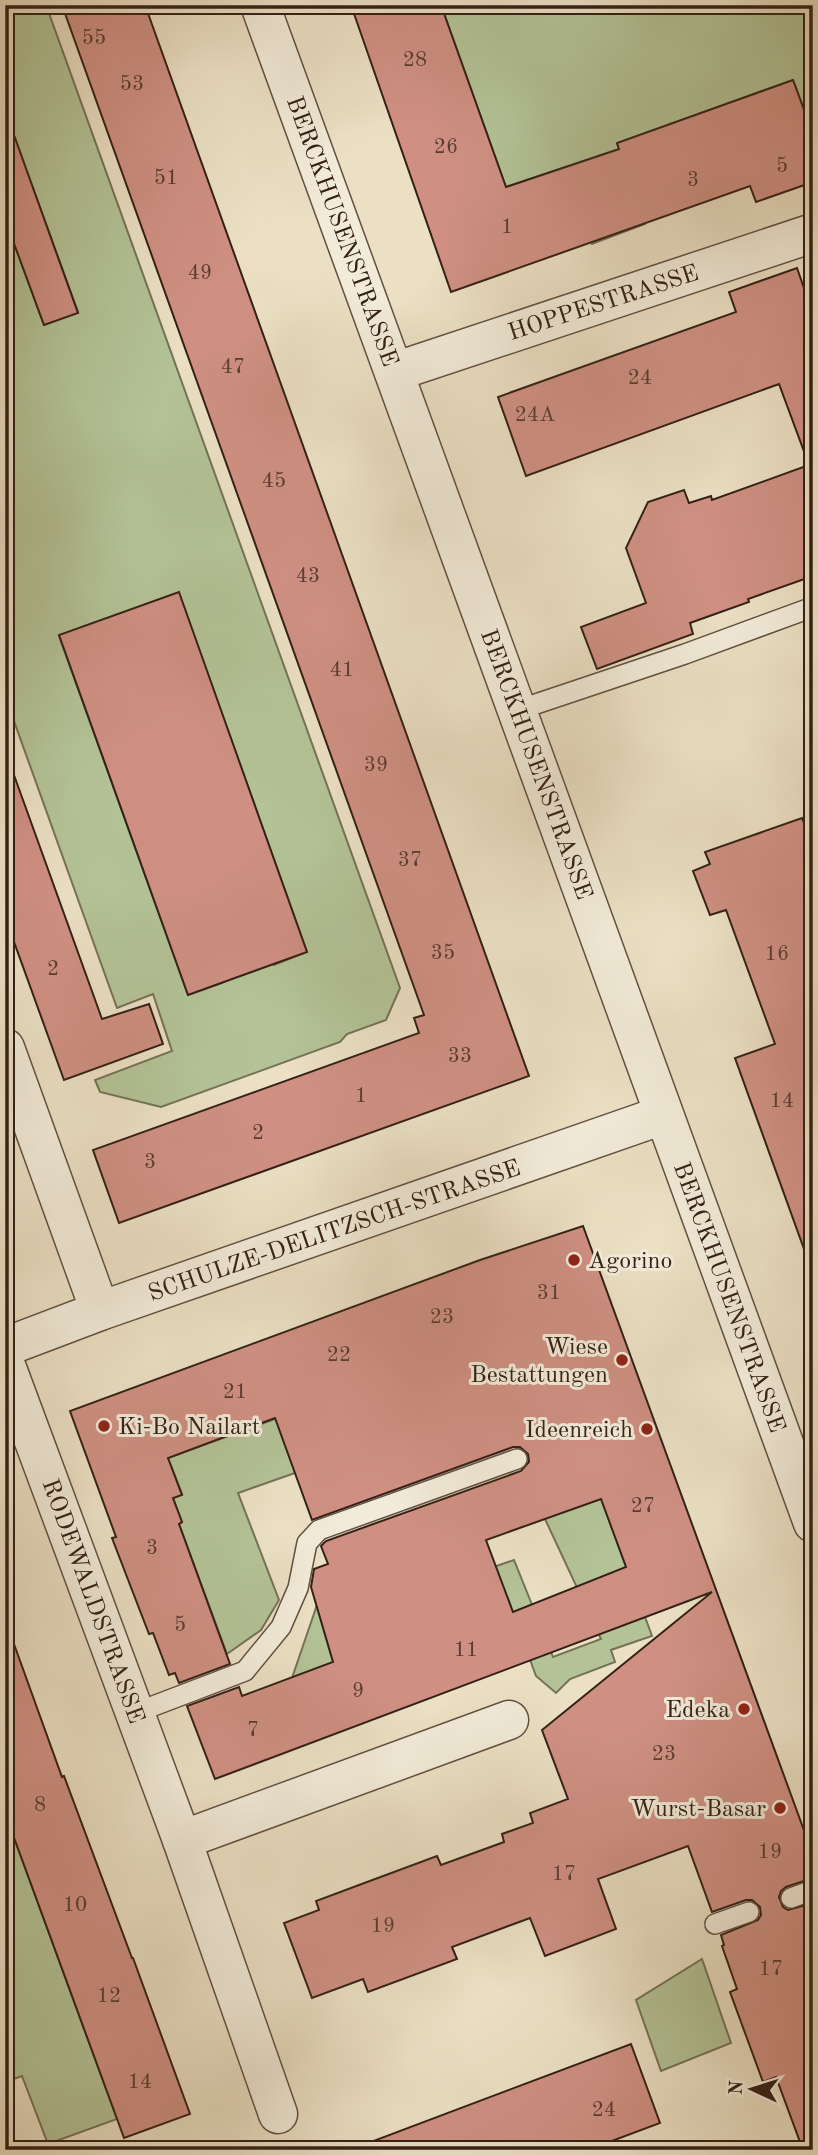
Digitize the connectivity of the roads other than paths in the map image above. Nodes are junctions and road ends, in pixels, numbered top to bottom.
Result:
1 (260, 5) edge
2 (813, 233) edge
3 (394, 372) junction
4 (813, 607) edge
5 (518, 710) junction
6 (5, 1048) edge
7 (663, 1115) junction
8 (100, 1311) junction
9 (5, 1347) edge
10 (5, 1363) edge
11 (517, 1459) dead end
12 (806, 1485) edge
13 (813, 1523) edge
14 (135, 1713) junction
15 (509, 1720) dead end
16 (181, 1840) junction
17 (813, 1890) edge
18 (791, 1898) dead end
19 (749, 1912) dead end
20 (715, 1924) dead end
21 (278, 2114) dead end

1 - 3 street, BERCKHUSENSTRASSE
2 - 3 street, HOPPESTRASSE
3 - 5 street, BERCKHUSENSTRASSE
4 - 5 lane
5 - 7 street, BERCKHUSENSTRASSE
6 - 8 street
7 - 8 street, SCHULZE-DELITZSCH-STRASSE
7 - 12 street, BERCKHUSENSTRASSE
8 - 9 street, SCHULZE-DELITZSCH-STRASSE
10 - 14 street, RODEWALDSTRASSE
11 - 14 lane
12 - 13 street, BERCKHUSENSTRASSE
14 - 16 street, RODEWALDSTRASSE
15 - 16 street
16 - 21 street, RODEWALDSTRASSE
17 - 18 lane
19 - 20 lane

